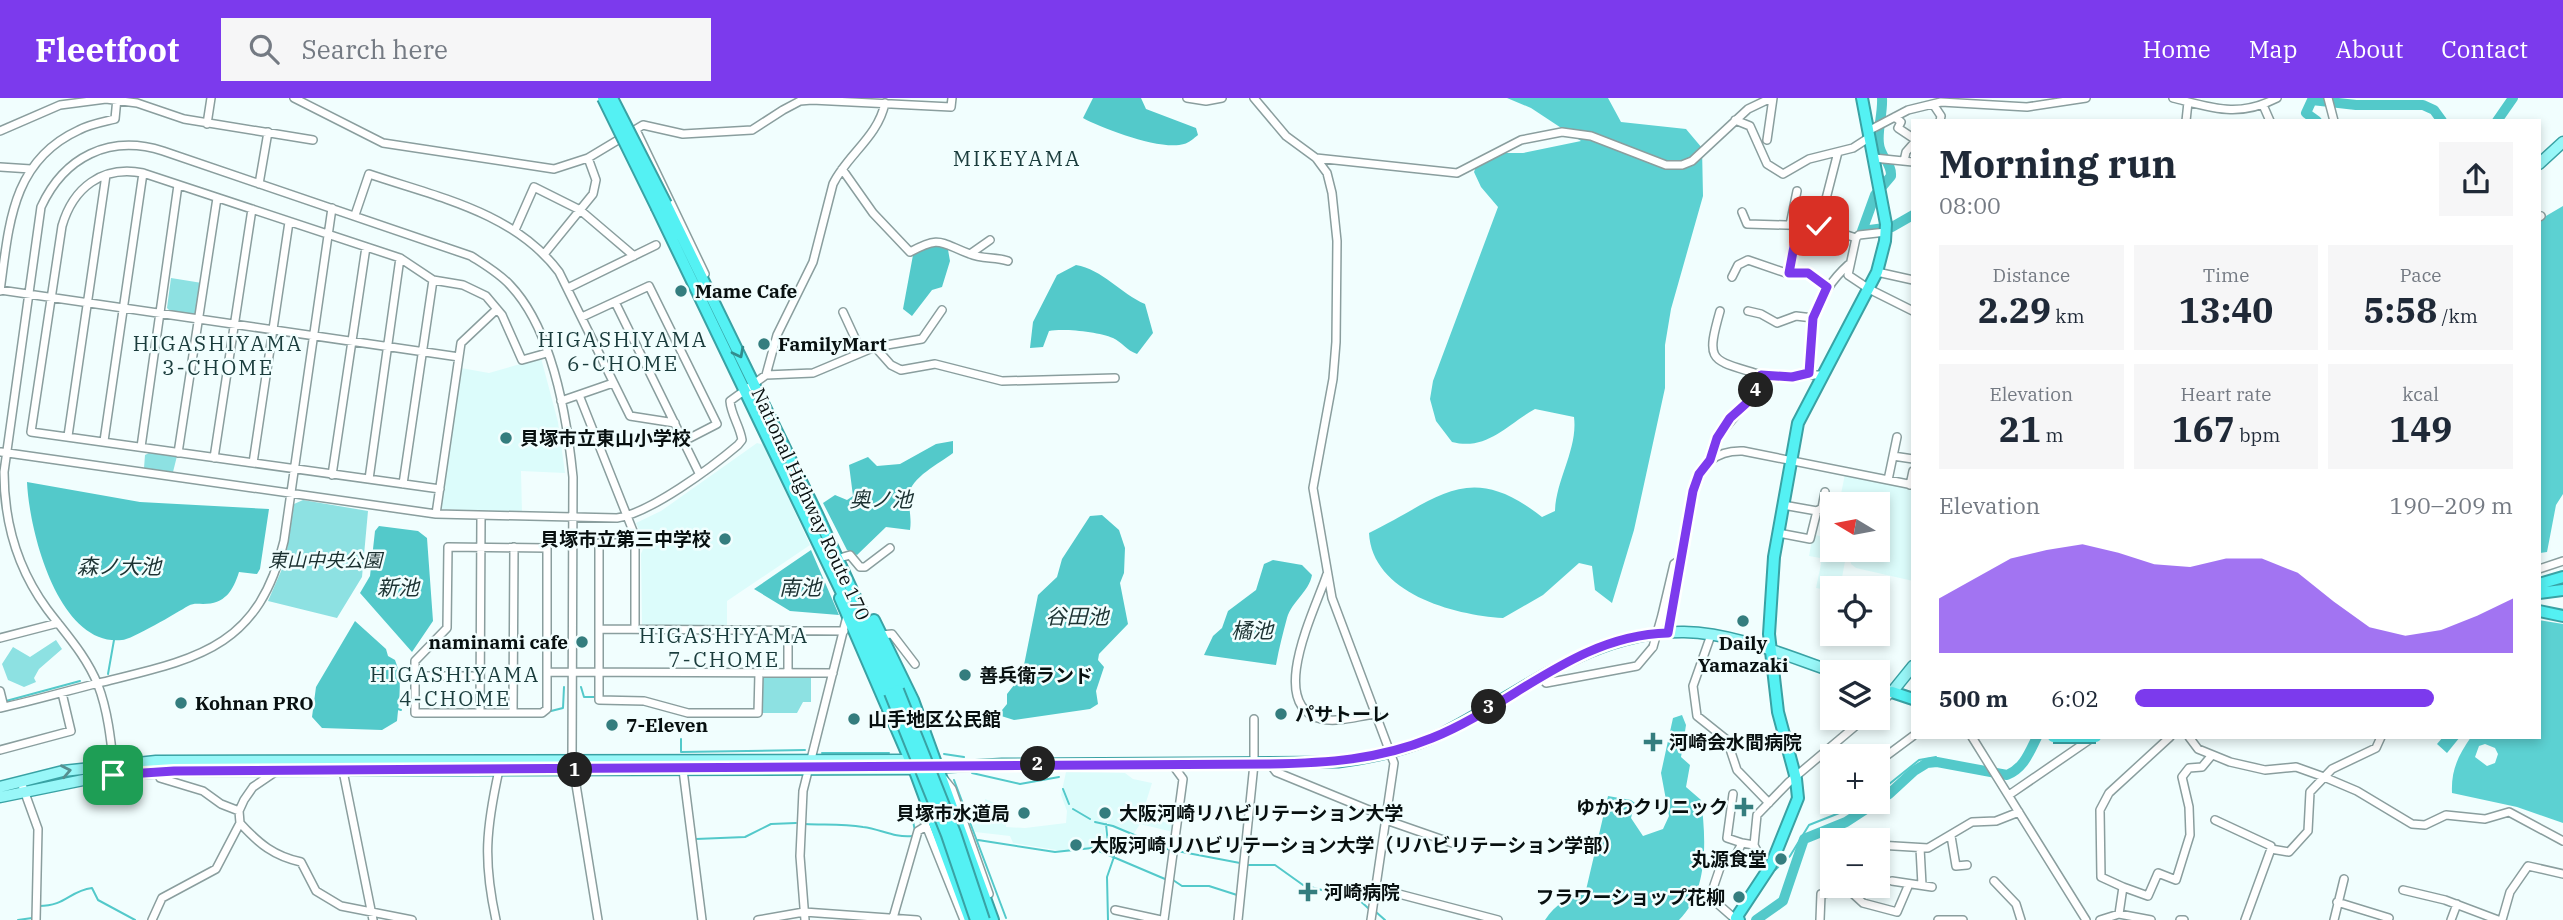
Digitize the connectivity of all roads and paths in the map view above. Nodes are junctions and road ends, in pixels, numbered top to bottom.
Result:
1 (211, 98) edge
2 (294, 98) edge
3 (600, 98) edge
4 (612, 98) edge
5 (952, 98) edge
6 (1187, 98) edge
7 (1222, 98) edge
8 (1254, 98) edge
9 (1772, 98) edge
10 (1862, 98) edge
11 (2086, 98) edge
12 (2173, 98) edge
13 (2277, 98) edge
14 (2328, 98) edge
15 (117, 99) edge
16 (808, 99) edge
17 (1945, 100) edge
18 (2188, 102) junction
19 (2265, 102) edge
20 (885, 103) junction
21 (1933, 104) junction
22 (1895, 117) junction
23 (2333, 117) edge
24 (1940, 119) edge
25 (2186, 119) edge
26 (2269, 119) edge
27 (1735, 120) junction
28 (207, 124) junction
29 (636, 130) junction
30 (0, 131) edge
31 (268, 132) junction
32 (1869, 134) junction
33 (1911, 137) edge
34 (618, 139) junction
35 (313, 140) dead end
36 (1767, 140) dead end
37 (2563, 142) edge
38 (1838, 152) junction
39 (588, 158) junction
40 (1316, 158) junction
41 (1874, 158) junction
42 (1908, 161) edge
43 (2541, 162) edge
44 (0, 167) edge
45 (654, 167) junction
46 (31, 169) junction
47 (842, 169) junction
48 (143, 173) junction
49 (106, 175) junction
50 (259, 184) junction
51 (178, 185) junction
52 (1797, 191) dead end
53 (217, 198) junction
54 (662, 206) junction
55 (332, 208) junction
56 (252, 209) junction
57 (580, 210) junction
58 (1742, 212) dead end
59 (355, 215) junction
60 (289, 222) junction
61 (1794, 225) junction
62 (1819, 226) junction
63 (1886, 228) junction
64 (515, 230) junction
65 (328, 234) junction
66 (1856, 238) junction
67 (990, 240) dead end
68 (656, 245) dead end
69 (366, 247) junction
70 (545, 253) junction
71 (970, 254) junction
72 (634, 256) junction
73 (400, 258) junction
74 (1008, 261) dead end
75 (1848, 265) junction
76 (1877, 272) junction
77 (1789, 273) junction
78 (1732, 277) dead end
79 (433, 280) junction
80 (1911, 280) edge
81 (1827, 287) junction
82 (568, 288) junction
83 (1869, 289) junction
84 (0, 290) edge
85 (27, 294) junction
86 (51, 297) junction
87 (88, 302) junction
88 (615, 302) junction
89 (125, 307) junction
90 (497, 309) junction
91 (942, 310) dead end
92 (1911, 310) edge
93 (1720, 311) dead end
94 (1748, 311) dead end
95 (161, 312) junction
96 (843, 312) dead end
97 (720, 316) junction
98 (582, 317) junction
99 (199, 318) junction
100 (1813, 318) junction
101 (235, 323) junction
102 (273, 328) junction
103 (312, 333) junction
104 (352, 340) junction
105 (386, 345) junction
106 (874, 347) junction
107 (422, 351) junction
108 (861, 351) junction
109 (547, 353) junction
110 (459, 357) junction
111 (1809, 373) junction
112 (766, 375) junction
113 (1761, 375) junction
114 (1822, 375) junction
115 (1115, 378) dead end
116 (614, 383) junction
117 (754, 383) junction
118 (744, 390) junction
119 (579, 395) junction
120 (561, 401) junction
121 (675, 423) junction
122 (68, 436) junction
123 (1896, 437) dead end
124 (104, 441) junction
125 (684, 441) junction
126 (141, 447) junction
127 (2, 452) edge
128 (178, 453) junction
129 (1893, 456) junction
130 (214, 458) junction
131 (1911, 459) edge
132 (1710, 460) junction
133 (1791, 460) junction
134 (253, 463) junction
135 (293, 469) junction
136 (699, 473) junction
137 (332, 475) junction
138 (369, 480) junction
139 (1888, 480) junction
140 (403, 484) junction
141 (1911, 485) edge
142 (440, 489) junction
143 (290, 492) junction
144 (1783, 505) junction
145 (1820, 509) edge
146 (1817, 511) junction
147 (436, 514) junction
148 (817, 514) junction
149 (627, 516) junction
150 (481, 517) junction
151 (573, 517) junction
152 (1778, 533) junction
153 (636, 543) junction
154 (481, 547) junction
155 (514, 547) junction
156 (890, 548) dead end
157 (843, 557) junction
158 (2563, 561) edge
159 (1678, 562) junction
160 (832, 568) junction
161 (2541, 568) edge
162 (1328, 570) junction
163 (2563, 577) edge
164 (2541, 583) edge
165 (2563, 590) edge
166 (2541, 593) edge
167 (2563, 607) edge
168 (2541, 611) edge
169 (2541, 611) edge
170 (848, 616) junction
171 (2563, 616) edge
172 (58, 623) junction
173 (599, 629) junction
174 (635, 629) junction
175 (788, 630) junction
176 (844, 631) junction
177 (1668, 633) junction
178 (881, 635) junction
179 (1711, 635) junction
180 (0, 637) edge
181 (1771, 650) junction
182 (915, 664) dead end
183 (1820, 667) edge
184 (1911, 668) edge
185 (547, 672) junction
186 (572, 672) junction
187 (599, 672) junction
188 (759, 673) junction
189 (788, 673) junction
190 (832, 673) junction
191 (415, 676) junction
192 (480, 676) junction
193 (1541, 676) junction
194 (97, 683) junction
195 (0, 691) edge
196 (894, 691) junction
197 (1892, 692) joint
198 (62, 693) junction
199 (1911, 698) edge
200 (2, 707) edge
201 (480, 713) junction
202 (513, 713) junction
203 (1375, 714) junction
204 (1254, 719) dead end
205 (1851, 730) edge
206 (1911, 737) edge
207 (1973, 739) edge
208 (2092, 739) edge
209 (2168, 739) edge
210 (2190, 739) edge
211 (2380, 739) edge
212 (0, 750) edge
213 (1391, 753) junction
214 (1890, 753) edge
215 (2212, 755) junction
216 (911, 764) junction
217 (1172, 764) junction
218 (1254, 764) junction
219 (1270, 764) junction
220 (573, 765) junction
221 (808, 765) junction
222 (114, 769) junction
223 (940, 769) junction
224 (499, 770) junction
225 (683, 770) junction
226 (343, 771) junction
227 (158, 772) junction
228 (275, 772) junction
229 (2323, 777) junction
230 (1796, 779) junction
231 (24, 786) junction
232 (0, 787) edge
233 (1733, 794) dead end
234 (2009, 795) junction
235 (0, 797) edge
236 (926, 802) junction
237 (1769, 803) junction
238 (239, 811) junction
239 (2019, 812) junction
240 (1386, 819) junction
241 (2215, 820) dead end
242 (240, 823) junction
243 (926, 826) junction
244 (1951, 835) junction
245 (2563, 841) edge
246 (1452, 843) dead end
247 (1742, 843) junction
248 (1754, 845) junction
249 (1890, 846) edge
250 (1920, 848) junction
251 (2271, 849) junction
252 (1967, 865) dead end
253 (1767, 873) junction
254 (2563, 874) edge
255 (2344, 879) dead end
256 (1892, 881) dead end
257 (1994, 881) dead end
258 (1909, 884) junction
259 (1922, 885) junction
260 (1932, 887) dead end
261 (2123, 887) junction
262 (1376, 888) junction
263 (2403, 890) dead end
264 (2337, 902) junction
265 (2457, 904) junction
266 (1115, 909) dead end
267 (2119, 914) junction
268 (804, 916) edge
269 (373, 917) edge
270 (893, 918) edge
271 (2389, 918) dead end
272 (1736, 919) edge
273 (36, 920) edge
274 (152, 920) edge
275 (411, 920) edge
276 (496, 920) edge
277 (598, 920) edge
278 (702, 920) edge
279 (758, 920) edge
280 (917, 920) edge
281 (964, 920) edge
282 (970, 920) edge
283 (976, 920) edge
284 (985, 920) edge
285 (995, 920) edge
286 (1162, 920) edge
287 (1238, 920) edge
288 (1371, 920) edge
289 (1498, 920) edge
290 (1820, 920) edge
291 (1938, 920) edge
292 (1963, 920) edge
293 (2021, 920) edge
294 (2085, 920) edge
295 (2100, 920) edge
296 (2151, 920) edge
297 (2245, 920) edge
298 (2334, 920) edge
299 (2451, 920) edge
300 (2500, 920) edge

1 - 28 street
2 - 39 street
3 - 34 street
3 - 54 highway, National Highway Route 170, bridge
4 - 54 highway, National Highway Route 170, bridge
5 - 20 street
6 - 7 street
8 - 40 street
9 - 27 street
9 - 36 street
10 - 32 highway
11 - 17 street
12 - 18 street
13 - 19 street
14 - 23 street
15 - 28 street
15 - 30 street
15 - 46 street
16 - 20 street
16 - 29 street
17 - 21 street
18 - 19 street
18 - 25 street
19 - 26 street
20 - 47 street
21 - 22 street
21 - 24 street
22 - 32 street
22 - 33 street
27 - 38 street
27 - 40 street
28 - 31 street
29 - 34 street
29 - 45 street
31 - 35 street
31 - 50 street
32 - 38 street
32 - 41 highway
34 - 39 street
34 - 45 street
37 - 43 main road
38 - 62 street
39 - 57 street
40 - 162 street
41 - 42 street
41 - 63 highway
44 - 46 street
45 - 97 street
46 - 84 street
47 - 71 street
47 - 112 street
48 - 49 street
48 - 51 street
48 - 89 street
49 - 86 street
49 - 87 street
50 - 55 street
50 - 85 street
51 - 53 street
51 - 95 street
52 - 61 street
53 - 56 street
53 - 99 street
54 - 97 highway, National Highway Route 170
54 - 118 highway, National Highway Route 170
55 - 59 street
55 - 65 street
56 - 60 street
56 - 101 street
57 - 64 street
57 - 70 street
57 - 72 street
58 - 61 street
59 - 64 street
59 - 109 street
60 - 65 street
60 - 102 street
61 - 62 street
61 - 77 street
62 - 66 street
63 - 66 street
63 - 76 highway
64 - 70 street
65 - 69 street
65 - 103 street
66 - 75 street
67 - 71 street
68 - 72 street
69 - 73 street
69 - 104 street
70 - 82 street
71 - 74 street
72 - 82 street
73 - 79 street
73 - 105 street
75 - 81 street
75 - 83 street
76 - 80 street
76 - 83 highway
77 - 78 street
77 - 81 street
79 - 90 street
79 - 107 street
81 - 100 street
82 - 98 street
83 - 92 street
83 - 114 highway
84 - 85 street
85 - 86 street
85 - 127 street
86 - 87 street
86 - 122 street
87 - 89 street
87 - 122 street
88 - 98 street
88 - 121 street
88 - 125 street
89 - 95 street
89 - 124 street
90 - 109 street
90 - 110 street
91 - 106 street
93 - 113 street
94 - 100 street
95 - 99 street
95 - 126 street
96 - 108 street
97 -> 117 highway, National Highway Route 170
98 - 116 street
99 - 101 street
99 - 128 street
100 - 111 street
101 - 102 street
101 - 130 street
102 - 103 street
102 - 134 street
103 - 104 street
103 - 135 street
104 - 105 street
104 - 137 street
105 - 107 street
105 - 138 street
106 - 108 street
106 - 115 street
107 - 110 street
107 - 140 street
108 - 112 street
109 - 120 street
110 - 142 street
111 - 113 street
111 - 114 street
112 - 117 street
113 - 132 street
114 - 133 highway
116 - 119 street
116 - 121 street
117 - 118 street
117 - 148 highway, National Highway Route 170
118 - 136 street
118 - 160 highway, National Highway Route 170
119 - 120 street
119 - 149 street
120 - 151 street
121 - 125 street
122 - 124 street
123 - 129 street
124 - 126 street
125 - 136 street
126 - 128 street
127 - 143 street
127 - 172 street
128 - 130 street
129 - 131 street
129 - 139 street
130 - 134 street
132 - 133 street
132 - 159 street
133 - 139 street
133 - 144 highway
134 - 135 street
135 - 137 street
135 - 143 street
136 - 149 street
137 - 138 street
138 - 140 street
139 - 141 street
140 - 142 street
142 - 147 street
143 - 147 street
143 - 194 street
144 - 146 street
144 - 152 highway
145 - 146 street
146 - 152 street
147 - 150 street
148 - 157 highway
148 - 196 highway, National Highway Route 170
149 - 151 street
149 - 153 street
150 - 151 street
150 - 154 street
151 - 186 street
152 - 181 highway
153 - 173 street
153 - 174 street
154 - 155 street
154 - 191 street
154 - 192 street
155 - 185 street
155 - 202 street
156 - 157 street
157 - 178 highway
158 - 161 street
159 - 177 street
159 - 193 street, bridge
160 - 170 highway
160 - 196 highway, National Highway Route 170
162 - 203 street
162 - 203 street
163 - 164 highway
165 - 166 highway
167 - 168 highway
169 - 171 highway
170 - 176 street
170 - 216 highway
172 - 180 street
172 - 194 street
173 - 174 street
173 - 187 street
174 - 175 street
175 - 176 street
175 - 189 street
176 - 190 street
177 - 179 main road
177 - 193 main road
178 - 182 street
178 - 223 highway
179 - 181 main road
179 - 237 street
181 - 183 main road
181 - 230 highway
184 - 197 main road
185 - 186 street
185 - 202 street
186 - 187 street
186 - 220 street
187 - 188 street
187 - 188 street
188 - 189 street
189 - 190 street
190 - 221 street
191 - 192 street
191 - 201 street
192 - 201 street
193 - 213 main road
194 - 198 street
194 - 222 street
195 - 200 street
196 - 283 highway, National Highway Route 170, bridge
196 - 284 highway, National Highway Route 170, bridge
197 - 199 highway
198 - 200 street
198 - 212 street
201 - 202 street
203 - 213 street
204 - 218 street
205 - 230 street
206 - 214 street
207 - 234 street
208 - 234 street
209 - 261 street
210 - 215 street
211 - 229 street
213 - 219 main road
213 - 240 street
215 - 229 street
215 - 261 street
216 - 221 main road
216 - 223 main road
216 - 236 highway
217 - 218 main road
217 - 223 main road
217 - 286 street
218 - 219 main road
218 - 287 street
219 - 240 street
220 - 221 main road
220 - 222 main road
220 - 224 main road
220 - 225 main road
220 - 277 street
221 - 225 main road
221 - 268 street
222 - 227 main road
222 - 231 main road
223 - 285 highway
223 - 285 street
224 - 226 main road
224 - 276 street
225 - 278 street
226 - 228 main road
226 - 269 street
227 - 228 main road
227 - 238 street
228 - 238 street
229 - 245 street
229 - 251 street
230 - 237 street
230 - 253 highway
231 - 232 main road
231 - 235 main road
231 - 273 street
233 - 247 street
234 - 239 street
236 - 243 street
236 - 282 highway
237 - 248 street
238 - 242 street
239 - 244 street
239 - 294 street
240 - 246 street
240 - 262 street
241 - 251 street
242 - 269 street
242 - 274 street
243 - 270 street
243 - 281 street
244 - 250 street
244 - 252 street
247 - 248 street
247 - 272 street
248 - 253 street
249 - 250 street
250 - 259 street
251 - 297 street
253 - 272 highway
254 - 300 street
255 - 264 street
256 - 258 street
257 - 293 street
258 - 259 street
258 - 290 street
259 - 260 street
261 - 267 street
262 - 288 street
262 - 289 street
263 - 265 street
264 - 271 street
264 - 298 street
265 - 299 street
265 - 300 street
266 - 286 street
267 - 295 street
267 - 296 street
268 - 270 street
268 - 279 street
269 - 275 street
270 - 280 street
291 - 292 street

